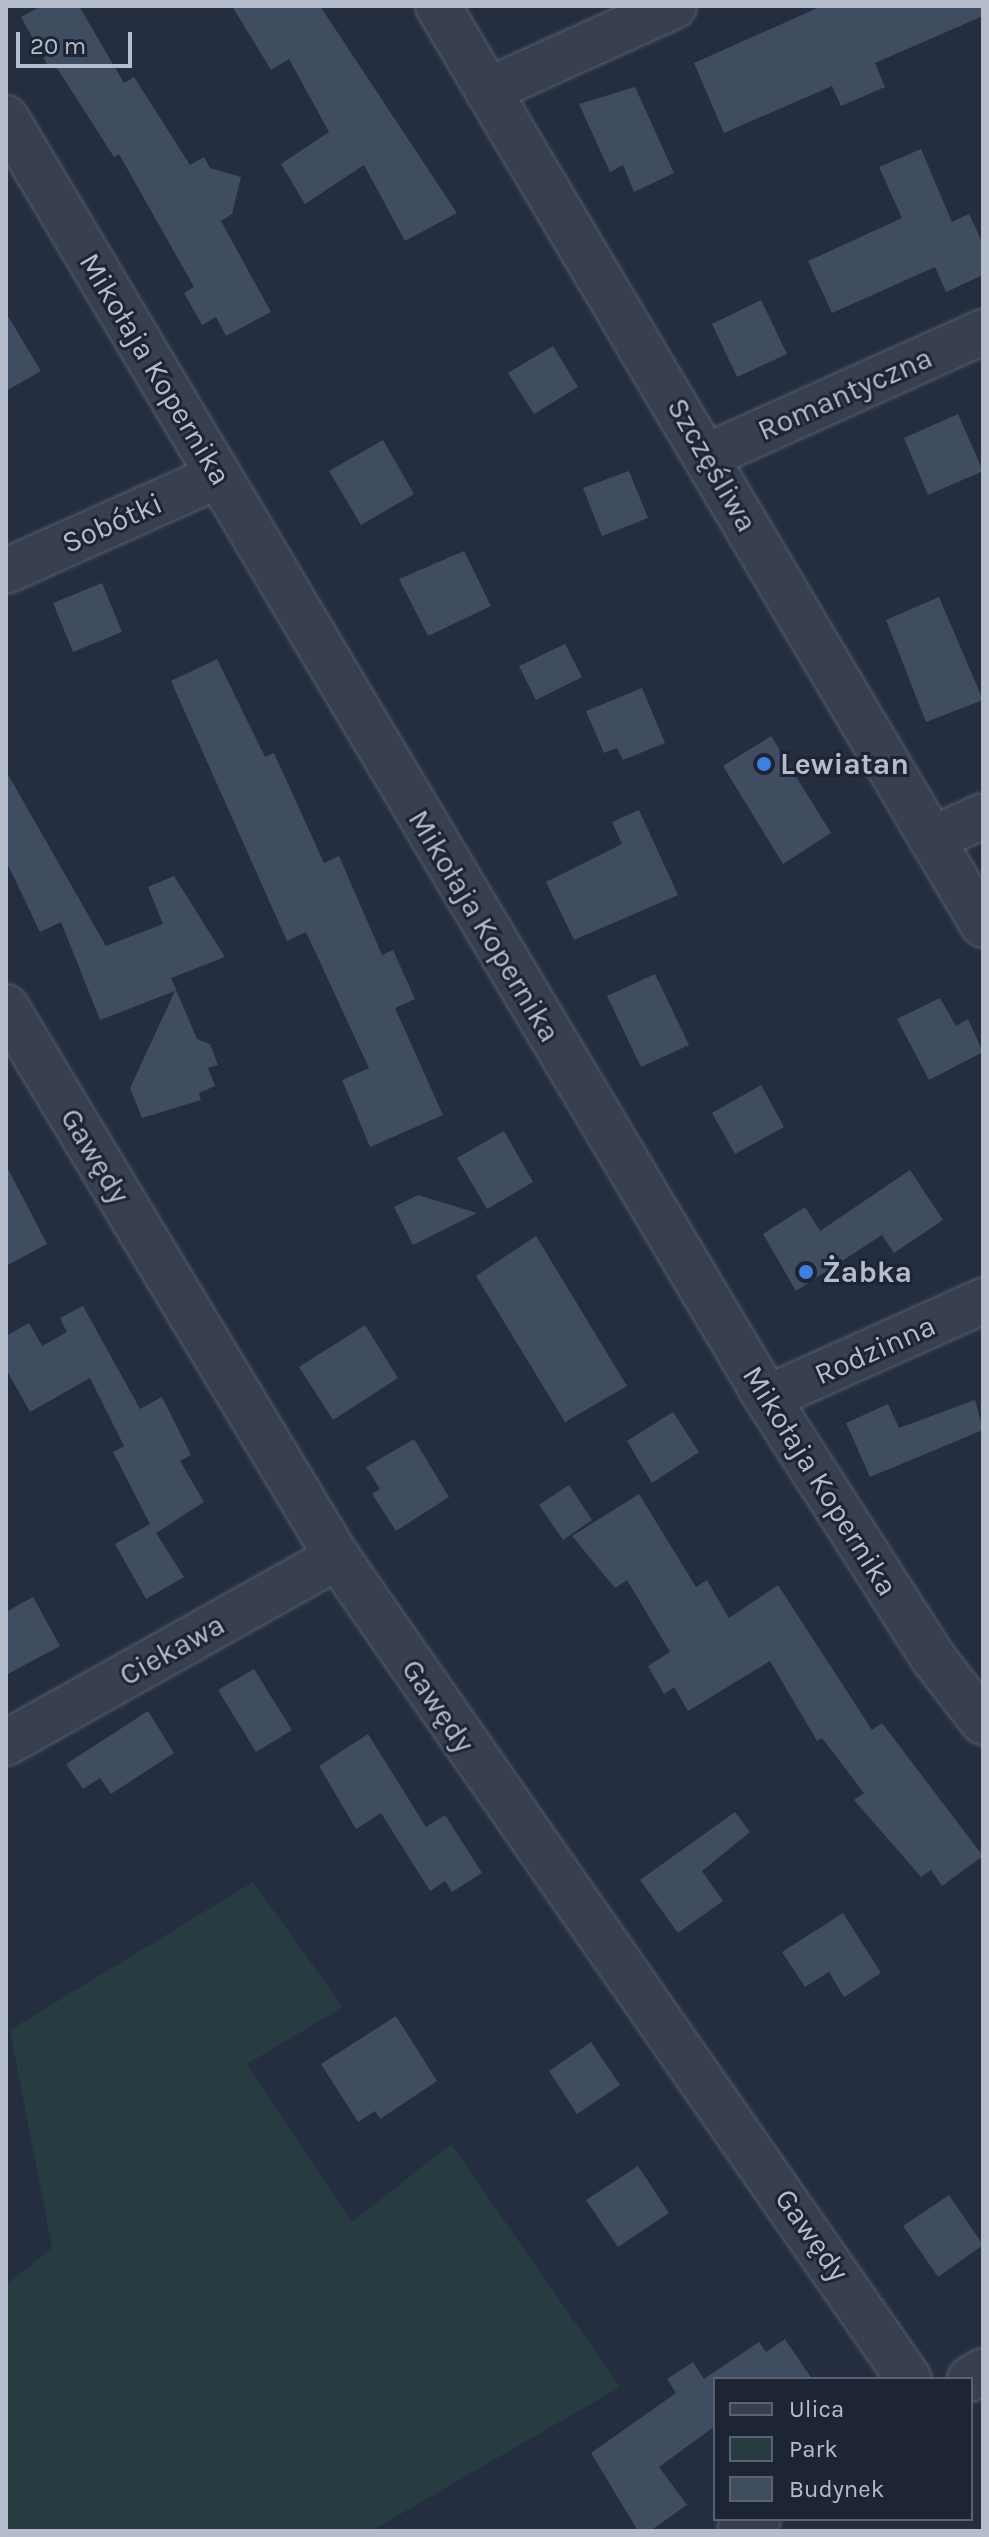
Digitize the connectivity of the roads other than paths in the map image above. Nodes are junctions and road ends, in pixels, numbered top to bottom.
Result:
1 (438, 6) edge
2 (674, 6) edge
3 (489, 90) junction
4 (6, 118) edge
5 (983, 332) edge
6 (707, 456) junction
7 (218, 476) junction
8 (6, 571) edge
9 (983, 816) edge
10 (932, 839) junction
11 (983, 925) edge
12 (6, 1007) edge
13 (983, 1301) edge
14 (767, 1398) junction
15 (337, 1557) junction
16 (983, 1722) edge
17 (6, 1743) edge
18 (908, 2377) edge

1 - 3 street, Szczęśliwa
2 - 3 street
3 - 6 street, Szczęśliwa
4 - 7 street, Mikołaja Kopernika
5 - 6 street, Romantyczna
6 - 10 street, Szczęśliwa
7 - 8 street, Sobótki
7 - 14 street, Mikołaja Kopernika
9 - 10 street
10 - 11 street, Szczęśliwa
12 - 15 street, Gawędy
13 - 14 street, Rodzinna
14 - 16 street, Mikołaja Kopernika
15 - 17 street, Ciekawa
15 - 18 street, Gawędy

